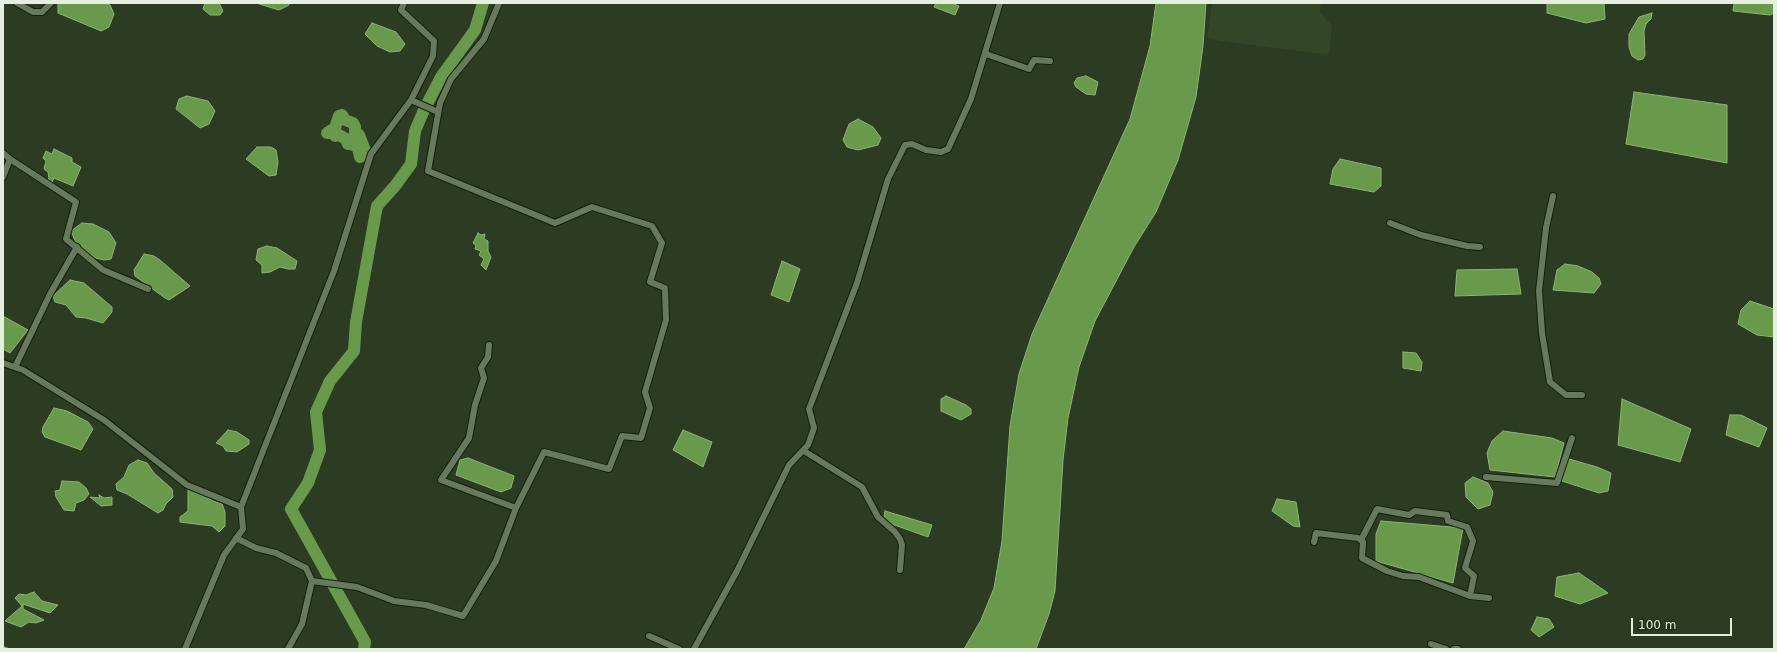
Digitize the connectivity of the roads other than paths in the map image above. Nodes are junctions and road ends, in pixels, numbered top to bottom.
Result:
1 (17, 3) edge
2 (51, 3) edge
3 (404, 3) edge
4 (500, 3) edge
5 (1000, 3) edge
6 (986, 54) junction
7 (1050, 61) dead end
8 (411, 100) junction
9 (435, 110) junction
10 (3, 153) edge
11 (10, 159) junction
12 (3, 176) edge
13 (1553, 196) dead end
14 (1390, 223) dead end
15 (77, 247) junction
16 (1480, 247) dead end
17 (148, 289) dead end
18 (489, 345) dead end
19 (3, 363) edge
20 (15, 367) junction
21 (1582, 395) dead end
22 (1572, 438) dead end
23 (804, 451) junction
24 (1486, 477) dead end
25 (241, 507) junction
26 (516, 508) junction
27 (236, 538) junction
28 (1361, 540) junction
29 (1314, 542) dead end
30 (900, 570) dead end
31 (312, 581) junction
32 (1470, 596) junction
33 (1489, 598) dead end
34 (649, 636) dead end
35 (1431, 644) dead end
36 (185, 649) edge
37 (288, 649) edge
38 (679, 649) edge
39 (694, 649) edge
40 (1446, 649) edge
41 (1454, 649) edge
42 (1458, 649) edge

1 - 2 street
3 - 8 street
4 - 9 street
5 - 6 street
6 - 7 street
6 - 23 street
8 - 9 street
8 - 25 street
9 - 26 street
10 - 11 street
11 - 12 street
11 - 15 street
13 - 21 street
14 - 16 street
15 - 17 street
15 - 20 street
18 - 26 street
19 - 20 street
20 - 25 street
22 - 24 street
23 - 30 street
23 - 39 street
25 - 27 street
26 - 31 street
27 - 31 street
27 - 36 street
28 - 29 street
28 - 32 street
28 - 32 street
31 - 37 street
32 - 33 street
34 - 38 street
35 - 40 street
41 - 42 street

